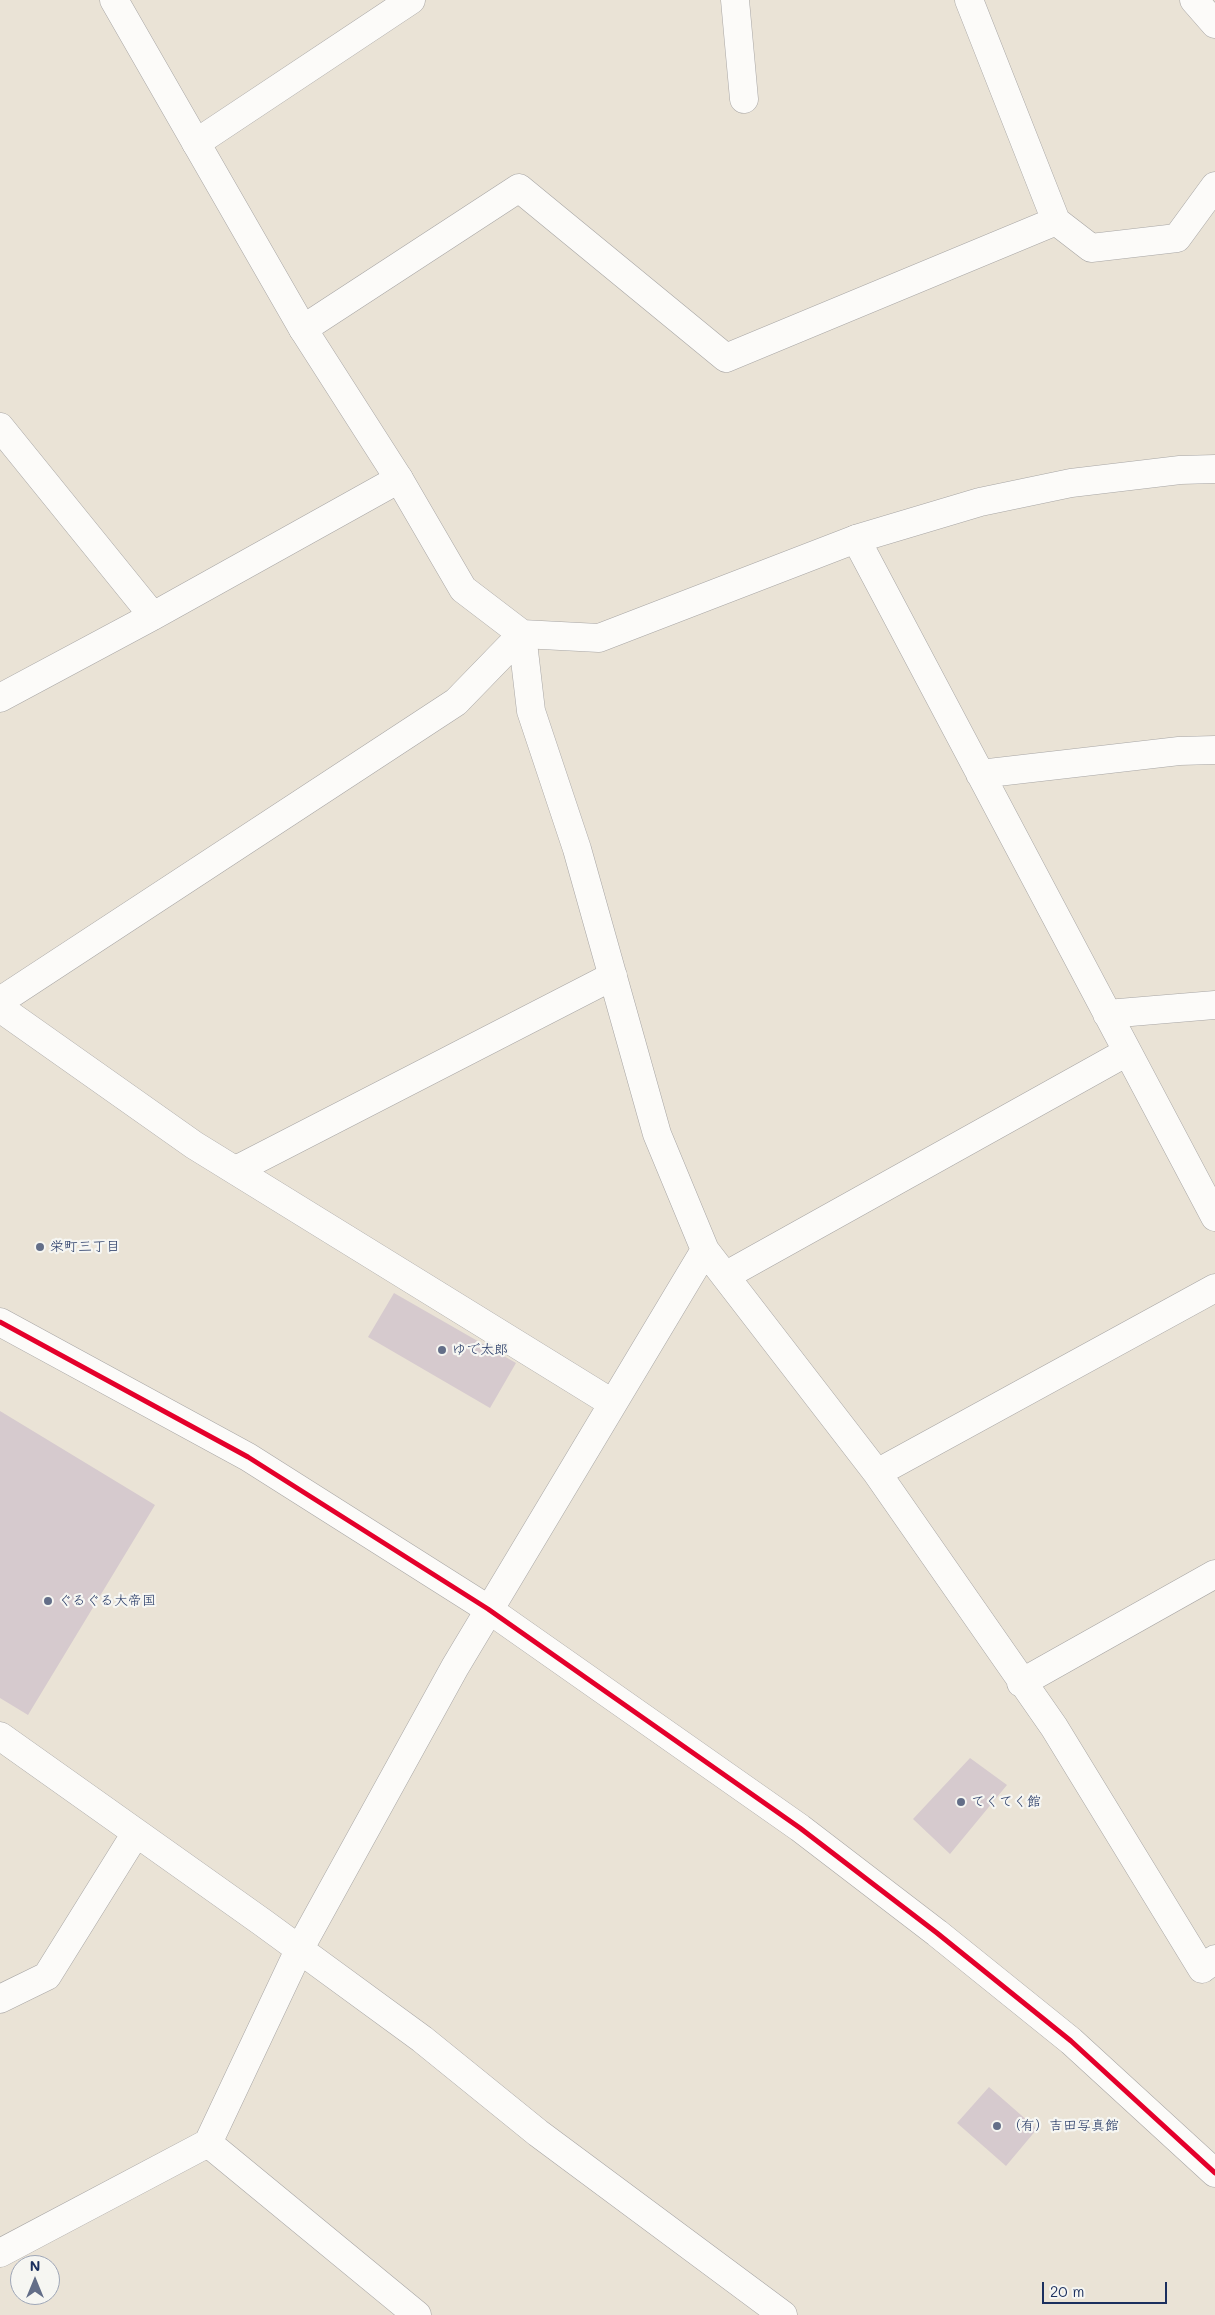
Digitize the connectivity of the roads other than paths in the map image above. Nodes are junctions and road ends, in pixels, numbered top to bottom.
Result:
1 (114, 0) edge
2 (411, 0) edge
3 (735, 0) edge
4 (969, 0) edge
5 (1194, 0) edge
6 (1215, 24) edge
7 (744, 99) dead end
8 (196, 143) junction
9 (1215, 186) edge
10 (1056, 221) junction
11 (303, 329) junction
12 (0, 427) edge
13 (1215, 469) edge
14 (399, 479) junction
15 (856, 539) junction
16 (153, 616) junction
17 (522, 634) junction
18 (0, 698) edge
19 (1215, 750) edge
20 (980, 774) junction
21 (613, 976) junction
22 (0, 1001) edge
23 (1215, 1005) edge
24 (0, 1008) edge
25 (1107, 1014) junction
26 (1127, 1052) junction
27 (236, 1170) junction
28 (1215, 1217) edge
29 (705, 1250) junction
30 (725, 1276) junction
31 (1215, 1288) edge
32 (0, 1322) edge
33 (612, 1403) junction
34 (877, 1473) junction
35 (1215, 1574) edge
36 (488, 1609) junction
37 (1021, 1683) junction
38 (0, 1736) edge
39 (136, 1833) junction
40 (299, 1950) junction
41 (1215, 1959) edge
42 (0, 1999) edge
43 (208, 2143) junction
44 (1215, 2173) edge
45 (0, 2253) edge
46 (418, 2315) edge
47 (783, 2315) edge

1 - 8 main road
2 - 8 main road
3 - 7 main road
4 - 10 main road
5 - 6 main road
8 - 11 main road
9 - 10 main road
10 - 11 main road
11 - 14 main road
12 - 16 main road
13 - 15 main road
14 - 16 main road
14 - 17 main road
15 - 17 main road
15 - 20 main road
16 - 18 main road
17 - 21 main road
17 - 22 main road
19 - 20 main road
20 - 25 main road
21 - 27 main road
21 - 29 main road
23 - 25 main road
24 - 27 main road
25 - 26 main road
26 - 28 main road
26 - 30 main road
27 - 33 main road
29 - 30 main road
29 - 33 main road
30 - 34 main road
31 - 34 main road
32 - 36 main road
33 - 36 main road
34 - 37 main road
35 - 37 main road
36 - 40 main road
36 - 44 main road
37 - 41 main road
38 - 39 main road
39 - 40 main road
39 - 42 main road
40 - 43 main road
40 - 47 main road
43 - 45 main road
43 - 46 main road

